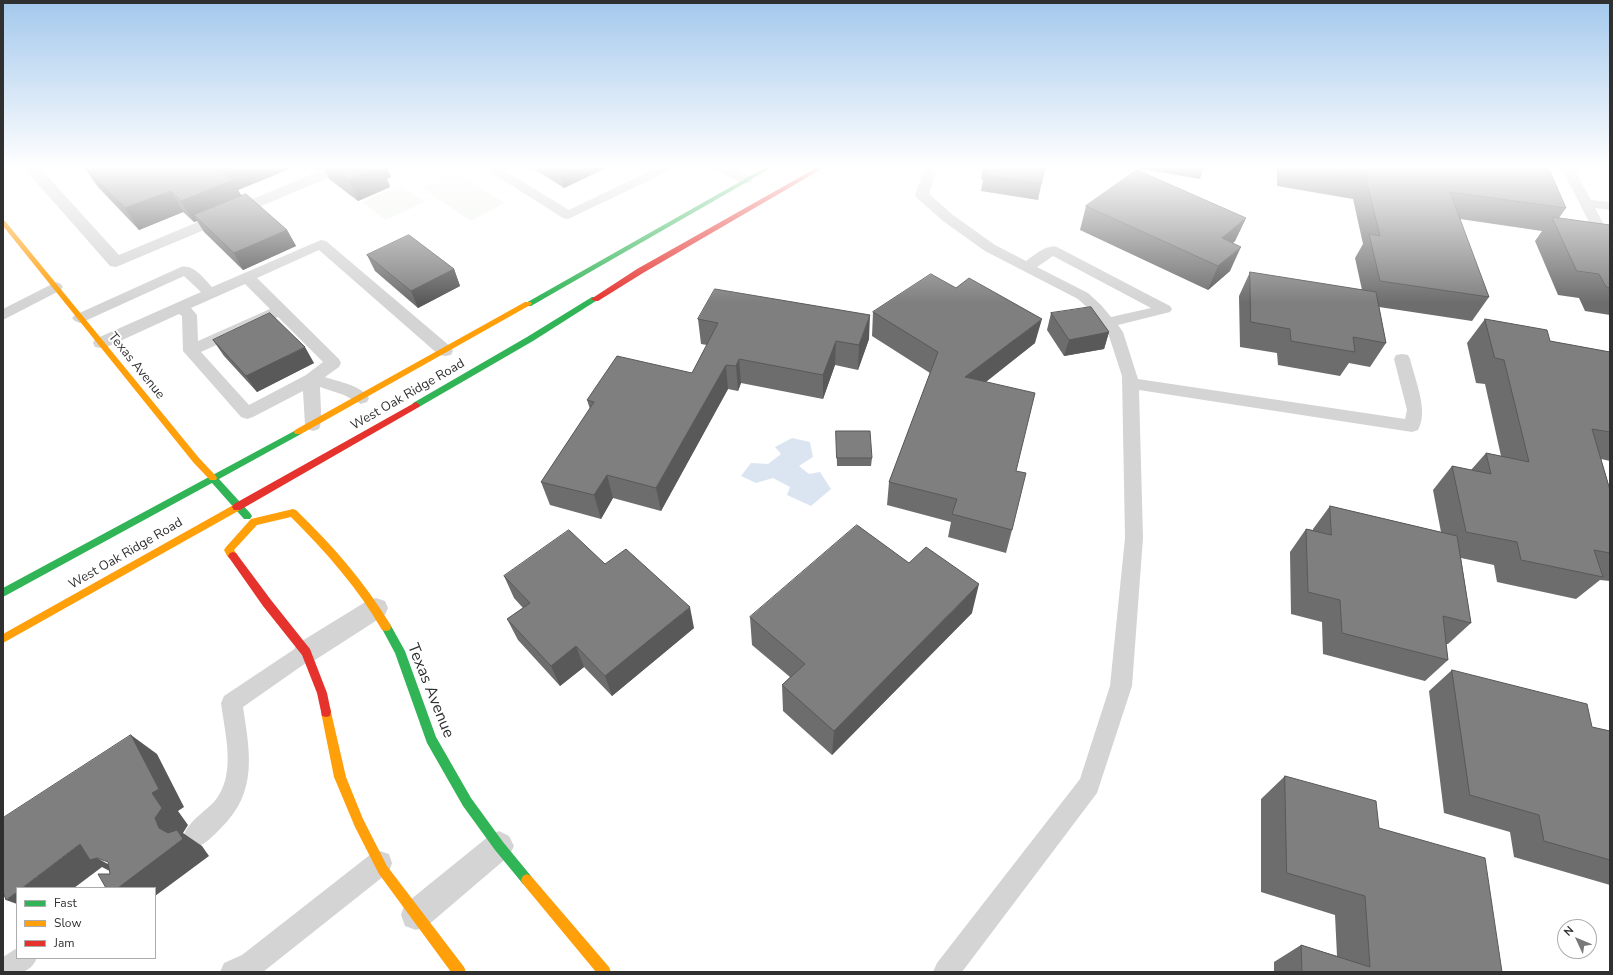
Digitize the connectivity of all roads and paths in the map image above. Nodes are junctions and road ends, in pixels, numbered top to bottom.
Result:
1 (72, 212) edge
2 (234, 212) edge
3 (564, 212) edge
4 (573, 212) edge
5 (698, 212) edge
6 (742, 212) edge
7 (942, 212) edge
8 (1591, 212) edge
9 (3, 222) edge
10 (1602, 234) edge
11 (648, 258) dead end
12 (1027, 268) junction
13 (640, 271) junction
14 (247, 277) junction
15 (56, 287) junction
16 (211, 294) junction
17 (181, 307) junction
18 (280, 310) junction
19 (3, 315) edge
20 (80, 318) junction
21 (1108, 323) junction
22 (101, 343) junction
23 (191, 351) junction
24 (445, 351) junction
25 (1402, 359) dead end
26 (312, 379) junction
27 (1130, 383) junction
28 (361, 398) junction
29 (313, 425) junction
30 (213, 478) junction
31 (237, 506) junction
32 (254, 522) junction
33 (3, 593) edge
34 (376, 608) junction
35 (3, 639) edge
36 (306, 652) junction
37 (195, 836) dead end
38 (499, 846) junction
39 (380, 864) junction
40 (416, 915) junction
41 (23, 959) edge
42 (247, 970) edge
43 (4, 972) edge
44 (459, 972) edge
45 (604, 972) edge
46 (946, 972) edge

1 - 2 street
3 - 4 lane
5 - 24 street, West Oak Ridge Road
6 - 13 street, West Oak Ridge Road
7 - 12 lane
8 - 10 lane
9 - 15 street, Texas Avenue
11 - 13 street
12 - 21 lane
12 - 21 lane
13 - 31 street, West Oak Ridge Road
14 - 16 lane
14 - 18 lane
14 - 24 lane
15 - 19 lane
15 - 20 street, Texas Avenue
16 - 17 lane
16 - 20 lane
17 - 22 lane
17 - 23 lane
18 - 23 lane
18 - 26 lane
20 - 22 street, Texas Avenue
21 - 27 lane
22 - 30 street, Texas Avenue
23 - 26 lane
24 - 28 street, West Oak Ridge Road
25 - 27 lane
26 - 28 lane
26 - 29 lane
27 - 46 lane
28 - 29 street, West Oak Ridge Road
29 - 30 street, West Oak Ridge Road
30 - 31 street, Texas Avenue
30 - 33 street, West Oak Ridge Road
31 - 32 street, Texas Avenue
31 - 35 street, West Oak Ridge Road
32 - 34 street, Texas Avenue
32 - 36 street
34 - 36 street
34 - 38 street, Texas Avenue
36 - 37 lane
36 - 39 street
38 - 40 street
38 - 45 street, Texas Avenue
39 - 40 street
39 - 42 lane
40 - 44 street
41 - 43 lane

